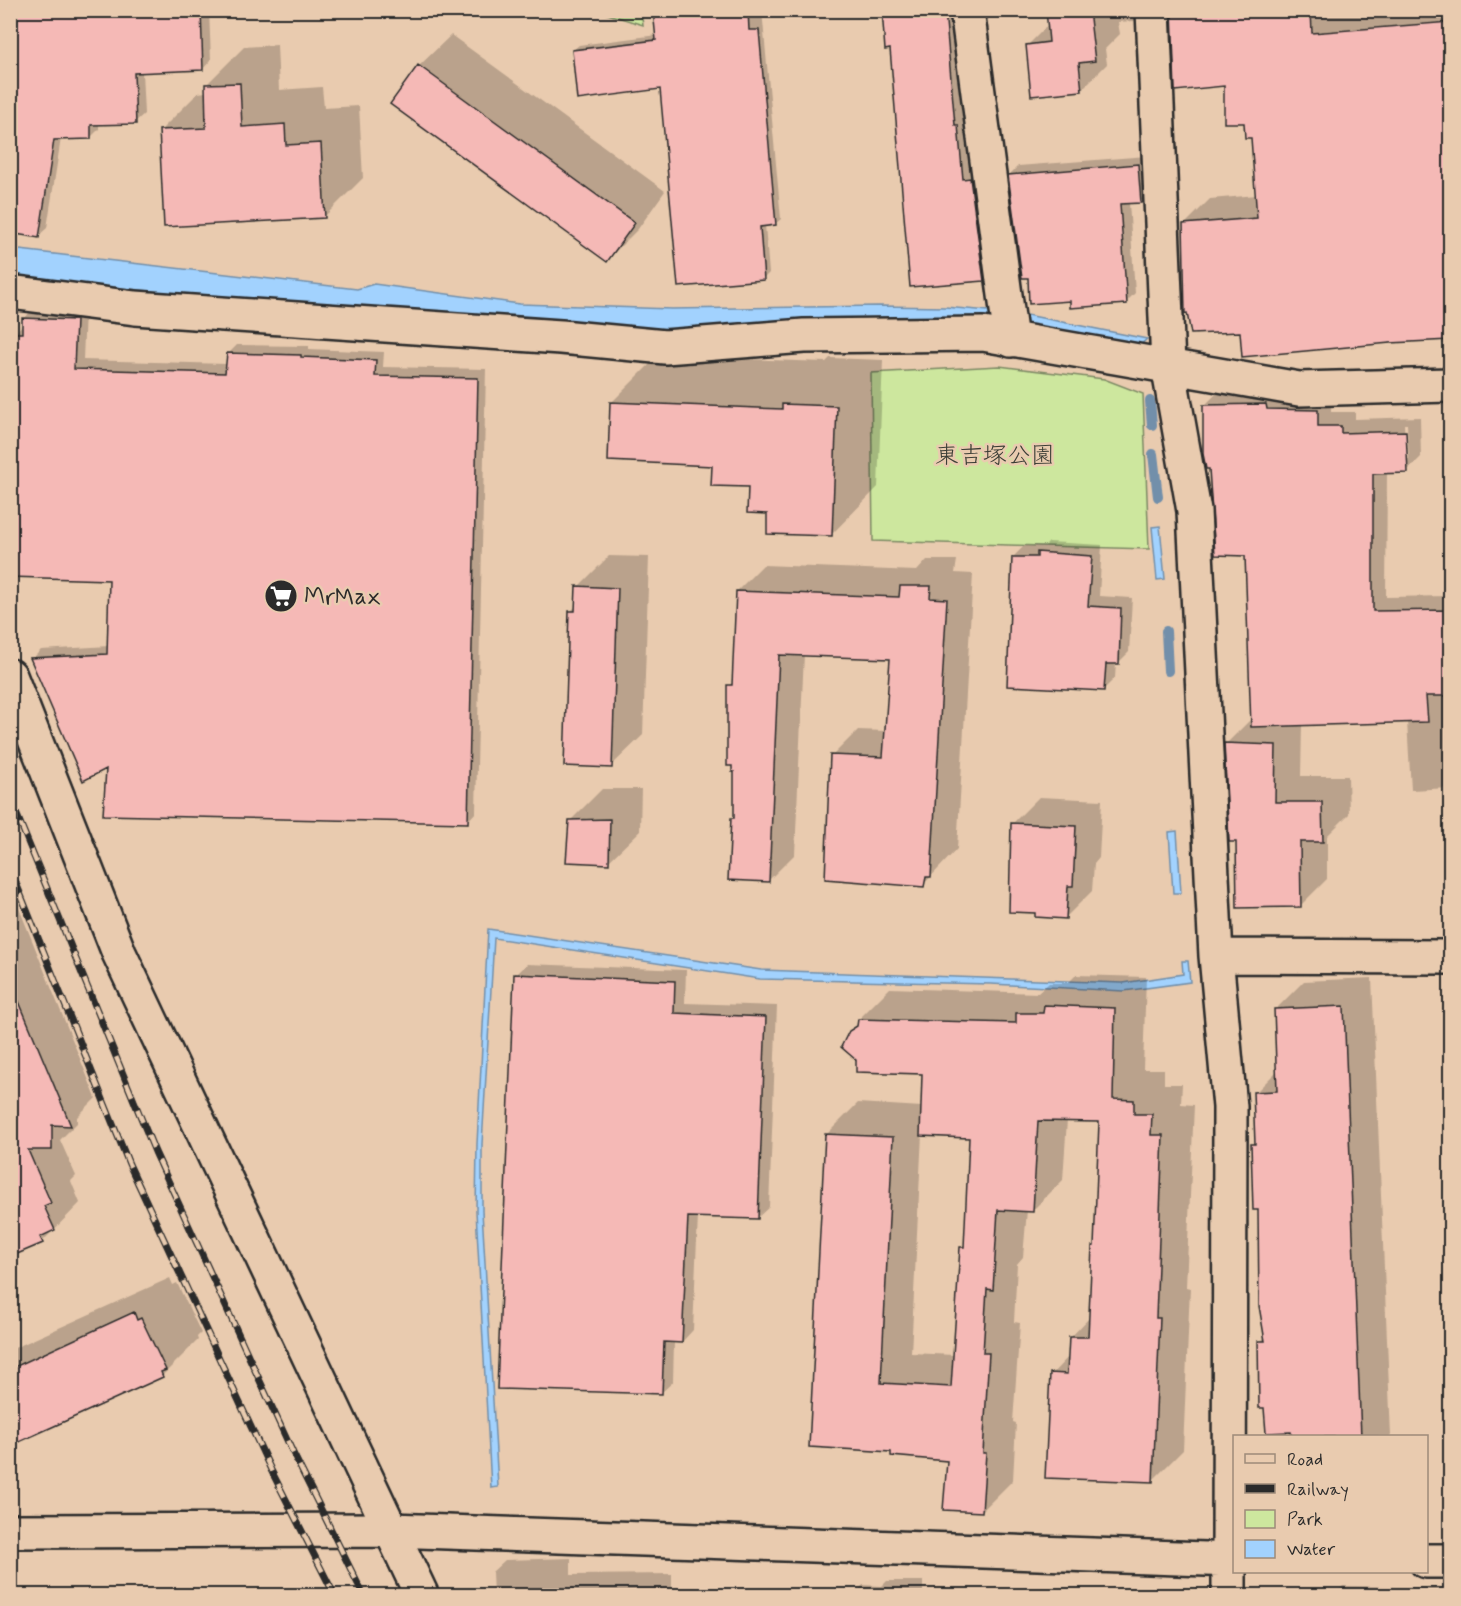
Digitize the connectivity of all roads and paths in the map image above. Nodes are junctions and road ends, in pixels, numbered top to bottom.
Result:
1 (966, 10) edge
2 (1153, 10) edge
3 (10, 292) edge
4 (1011, 333) junction
5 (1168, 365) junction
6 (1450, 385) edge
7 (10, 676) edge
8 (1216, 957) junction
9 (1450, 957) edge
10 (391, 1530) junction
11 (10, 1531) edge
12 (1232, 1560) edge
13 (1428, 1561) edge
14 (1450, 1561) edge
15 (422, 1596) edge
16 (1229, 1596) edge

1 - 4 street
2 - 5 street
3 - 4 street
4 - 5 street
5 - 6 street
5 - 8 street
7 - 10 street
8 - 9 street
8 - 12 street
10 - 11 street
10 - 12 street
10 - 15 street
12 - 16 street
13 - 14 street

